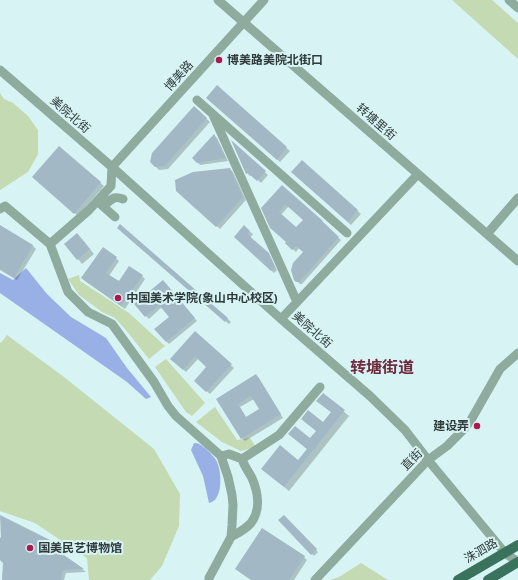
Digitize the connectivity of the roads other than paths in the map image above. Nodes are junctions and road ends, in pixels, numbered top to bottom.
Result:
1 (218, 0) edge
2 (264, 0) edge
3 (508, 0) edge
4 (518, 8) edge
5 (244, 22) junction
6 (0, 70) edge
7 (197, 100) dead end
8 (213, 115) junction
9 (112, 168) junction
10 (418, 174) junction
11 (104, 193) junction
12 (123, 198) dead end
13 (518, 198) edge
14 (97, 201) junction
15 (0, 209) edge
16 (115, 217) dead end
17 (347, 233) dead end
18 (487, 234) junction
19 (50, 244) junction
20 (518, 261) edge
21 (297, 302) junction
22 (281, 319) junction
23 (518, 353) edge
24 (320, 387) dead end
25 (221, 456) junction
26 (242, 459) junction
27 (428, 460) junction
28 (231, 537) junction
29 (518, 545) edge
30 (505, 553) junction
31 (518, 562) edge
32 (210, 580) edge
33 (315, 580) edge
34 (458, 580) edge
35 (488, 580) edge

1 - 5 street, 转塘里街
2 - 5 street, 博美路
3 - 4 street
5 - 9 street, 博美路
5 - 10 street, 转塘里街
6 - 9 street, 美院北街
7 - 8 street
8 - 17 street
8 - 21 street
9 - 11 street
9 - 22 street, 美院北街
10 - 18 street, 转塘里街
10 - 21 street
11 - 12 street
11 - 14 street
13 - 18 street
14 - 16 street
14 - 19 street
15 - 19 street
18 - 20 street, 转塘里街
19 - 25 street
21 - 22 street
22 - 27 street, 美院北街
23 - 27 street, 直街
24 - 26 street
25 - 26 street
25 - 28 street
26 - 28 street
27 - 30 street, 美院北街
27 - 33 street, 直街
28 - 32 street
29 - 30 main road, 洙泗路
30 - 31 street, 美院北街
30 - 34 main road, 洙泗路
31 - 35 main road

